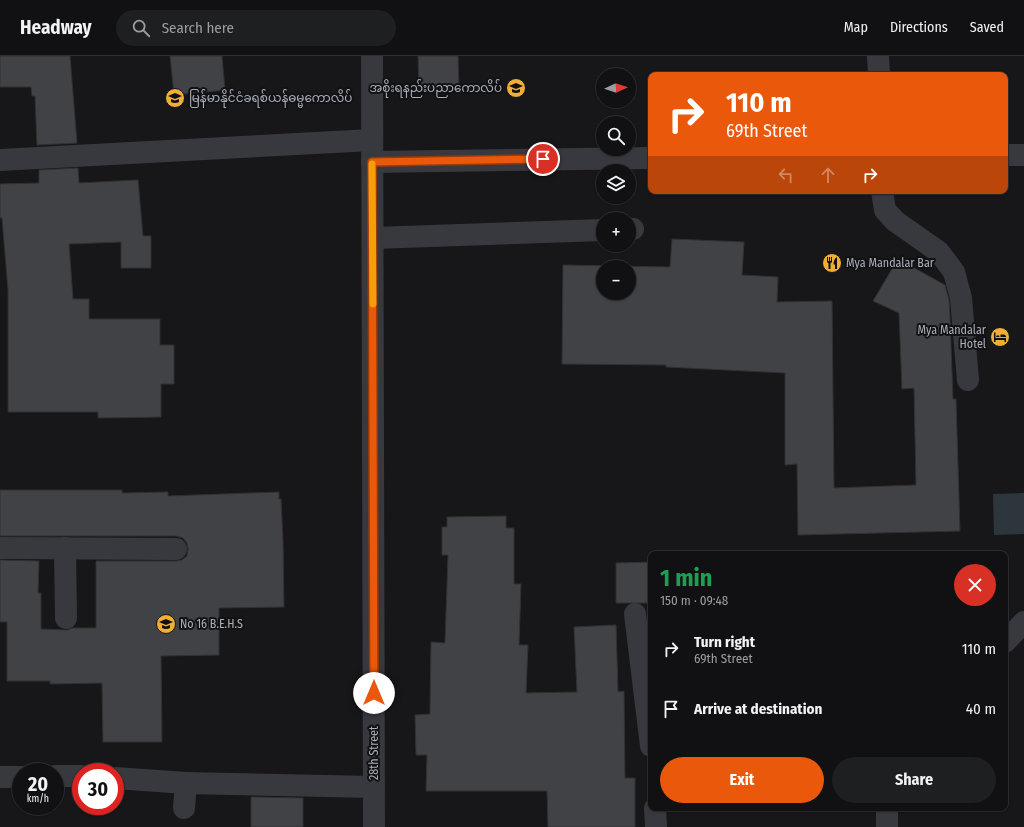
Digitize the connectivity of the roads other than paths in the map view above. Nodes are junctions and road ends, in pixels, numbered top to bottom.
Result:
1 (372, 56) edge
2 (878, 56) edge
3 (879, 72) edge
4 (372, 140) junction
5 (1008, 155) edge
6 (1024, 155) edge
7 (648, 158) edge
8 (0, 160) edge
9 (372, 162) junction
10 (882, 194) edge
11 (596, 230) edge
12 (373, 238) junction
13 (968, 380) dead end
14 (0, 548) edge
15 (65, 548) junction
16 (176, 549) dead end
17 (635, 614) dead end
18 (66, 618) dead end
19 (1024, 622) edge
20 (1008, 639) edge
21 (648, 721) edge
22 (0, 777) edge
23 (12, 777) edge
24 (124, 779) edge
25 (186, 783) junction
26 (374, 787) junction
27 (184, 808) dead end
28 (655, 811) edge
29 (887, 811) edge
30 (374, 827) edge
31 (656, 827) edge
32 (887, 827) edge

1 - 4 street, 28th Street
2 - 3 street
4 - 8 street
4 - 9 street, 28th Street
5 - 6 street
7 - 9 street
9 - 12 street, 28th Street
10 - 13 street
11 - 12 street
12 - 26 street, 28th Street
14 - 15 street
15 - 16 street
15 - 18 street
17 - 21 street
19 - 20 street
22 - 23 street
24 - 25 street
25 - 26 street
25 - 27 street
26 - 30 street, 28th Street
28 - 31 street
29 - 32 street

